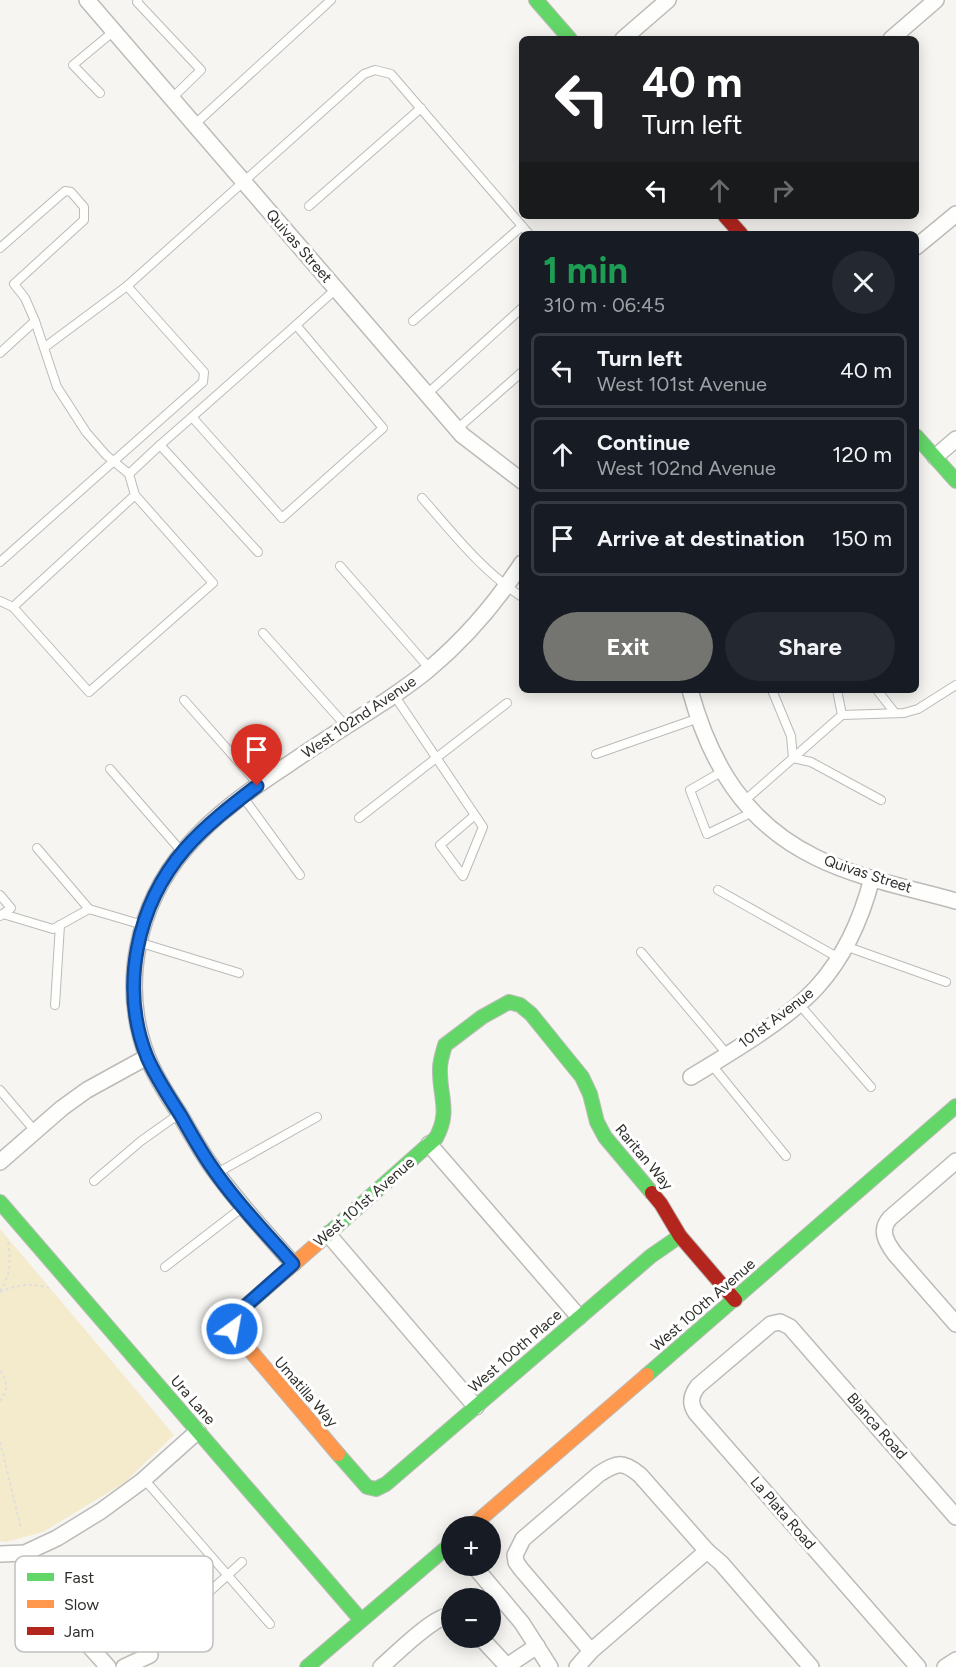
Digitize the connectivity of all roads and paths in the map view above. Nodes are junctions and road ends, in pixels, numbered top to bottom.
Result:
1 (87, 0) edge
2 (138, 0) edge
3 (331, 0) edge
4 (537, 0) edge
5 (668, 0) edge
6 (936, 0) edge
7 (114, 31) junction
8 (567, 36) edge
9 (626, 36) edge
10 (894, 36) edge
11 (100, 93) dead end
12 (172, 98) junction
13 (421, 108) junction
14 (195, 125) junction
15 (244, 182) junction
16 (309, 206) dead end
17 (956, 214) edge
18 (728, 219) edge
19 (522, 226) junction
20 (526, 231) edge
21 (738, 231) edge
22 (919, 245) edge
23 (0, 248) edge
24 (127, 286) junction
25 (336, 289) junction
26 (519, 311) edge
27 (35, 321) junction
28 (413, 321) dead end
29 (296, 325) junction
30 (45, 347) junction
31 (0, 353) edge
32 (519, 375) edge
33 (427, 394) junction
34 (192, 417) junction
35 (457, 429) junction
36 (919, 439) edge
37 (956, 439) edge
38 (160, 445) junction
39 (935, 457) junction
40 (112, 460) junction
41 (129, 474) junction
42 (519, 479) edge
43 (956, 481) edge
44 (135, 495) junction
45 (422, 498) dead end
46 (258, 552) dead end
47 (0, 562) edge
48 (340, 566) dead end
49 (519, 567) edge
50 (506, 587) junction
51 (519, 595) edge
52 (0, 601) edge
53 (13, 607) junction
54 (263, 633) dead end
55 (430, 669) junction
56 (956, 685) edge
57 (691, 693) edge
58 (773, 693) edge
59 (838, 693) edge
60 (879, 693) edge
61 (393, 695) junction
62 (184, 700) dead end
63 (507, 703) dead end
64 (895, 713) junction
65 (842, 715) junction
66 (699, 718) junction
67 (346, 726) junction
68 (596, 754) dead end
69 (793, 758) junction
70 (435, 759) junction
71 (110, 769) dead end
72 (723, 771) junction
73 (259, 785) junction
74 (243, 797) junction
75 (881, 800) dead end
76 (748, 807) junction
77 (475, 815) junction
78 (359, 818) dead end
79 (37, 848) dead end
80 (182, 852) junction
81 (300, 875) dead end
82 (872, 878) junction
83 (718, 890) dead end
84 (0, 895) edge
85 (956, 901) edge
86 (89, 909) junction
87 (1, 915) edge
88 (143, 925) junction
89 (60, 926) junction
90 (138, 942) junction
91 (641, 952) dead end
92 (842, 952) junction
93 (239, 973) dead end
94 (946, 982) dead end
95 (516, 1003) joint
96 (799, 1004) junction
97 (55, 1005) dead end
98 (727, 1054) junction
99 (147, 1057) junction
100 (711, 1064) junction
101 (691, 1077) dead end
102 (871, 1087) dead end
103 (0, 1090) edge
104 (956, 1106) edge
105 (179, 1114) junction
106 (317, 1118) dead end
107 (35, 1131) junction
108 (429, 1144) junction
109 (786, 1156) dead end
110 (956, 1161) edge
111 (0, 1162) edge
112 (216, 1173) junction
113 (94, 1180) dead end
114 (0, 1202) edge
115 (243, 1207) junction
116 (328, 1234) junction
117 (680, 1236) junction
118 (8, 1238) dead end
119 (293, 1264) junction
120 (165, 1267) dead end
121 (50, 1288) dead end
122 (0, 1291) edge
123 (735, 1300) junction
124 (579, 1317) junction
125 (956, 1324) edge
126 (730, 1358) joint
127 (0, 1371) edge
128 (0, 1399) edge
129 (476, 1407) junction
130 (198, 1431) junction
131 (0, 1442) edge
132 (144, 1479) junction
133 (372, 1489) joint
134 (484, 1516) edge
135 (956, 1517) edge
136 (21, 1528) dead end
137 (707, 1551) junction
138 (441, 1552) edge
139 (25, 1553) junction
140 (0, 1554) edge
141 (26, 1556) edge
142 (211, 1556) edge
143 (213, 1559) edge
144 (242, 1562) dead end
145 (228, 1576) junction
146 (482, 1576) edge
147 (213, 1589) edge
148 (441, 1618) edge
149 (361, 1620) junction
150 (270, 1624) dead end
151 (537, 1646) junction
152 (490, 1648) edge
153 (591, 1651) junction
154 (95, 1652) edge
155 (152, 1652) edge
156 (150, 1655) joint
157 (956, 1660) edge
158 (108, 1667) edge
159 (124, 1667) edge
160 (308, 1667) edge
161 (381, 1667) edge
162 (508, 1667) edge
163 (550, 1667) edge
164 (577, 1667) edge
165 (811, 1667) edge
166 (918, 1667) edge
167 (945, 1667) edge

1 - 7 street, Quivas Street
2 - 12 lane
3 - 14 lane
4 - 8 street
5 - 9 street
6 - 10 street
7 - 11 lane
7 - 12 street, Quivas Street
12 - 14 street, Quivas Street
13 - 15 lane
13 - 16 lane
13 - 19 lane
14 - 15 street, Quivas Street
15 - 24 lane
15 - 25 street, Quivas Street
17 - 22 street
18 - 21 street
19 - 20 lane
19 - 28 lane
23 - 27 lane
24 - 30 lane
24 - 40 lane
25 - 29 lane
25 - 33 street, Quivas Street
26 - 33 lane
27 - 30 lane
27 - 31 lane
29 - 34 lane
29 - 34 lane
30 - 40 lane
32 - 35 lane
33 - 35 street, Quivas Street
34 - 38 lane
35 - 42 street, Quivas Street
36 - 39 street
37 - 39 street
38 - 41 lane
38 - 46 lane
39 - 43 street
40 - 41 lane
40 - 47 lane
41 - 44 lane
44 - 53 lane
44 - 53 lane
45 - 50 lane
48 - 55 lane
49 - 50 street, West 102nd Avenue
50 - 51 lane
50 - 55 street, West 102nd Avenue
52 - 53 lane
54 - 67 lane
55 - 61 street, West 102nd Avenue
56 - 64 lane
57 - 66 street, Quivas Street
58 - 69 lane
59 - 65 lane
60 - 64 lane
61 - 67 street, West 102nd Avenue
61 - 70 lane
62 - 73 lane
63 - 70 lane
64 - 65 lane
65 - 69 lane
66 - 68 lane
66 - 72 street, Quivas Street
67 - 73 street, West 102nd Avenue
69 - 75 lane
69 - 76 lane
70 - 77 lane
70 - 78 lane
71 - 80 lane
72 - 76 street, Quivas Street
72 - 76 lane
73 - 74 street, West 102nd Avenue
74 - 80 street, West 102nd Avenue
74 - 81 lane
76 - 82 street, Quivas Street
77 - 77 lane
79 - 86 lane
80 - 88 street, West 102nd Avenue
82 - 85 street, Quivas Street
82 - 92 street, 101st Avenue
83 - 92 lane
84 - 87 lane
86 - 88 lane
86 - 89 lane
87 - 89 lane
88 - 90 street, West 102nd Avenue
89 - 97 lane
90 - 93 lane
90 - 99 street, West 102nd Avenue
91 - 98 lane
92 - 94 lane
92 - 96 street, 101st Avenue
95 - 108 street, West 101st Avenue
95 - 117 street, Raritan Way
96 - 98 street, 101st Avenue
96 - 102 lane
98 - 100 street, 101st Avenue
99 - 105 street
99 - 107 street
100 - 101 street, 101st Avenue
100 - 109 lane
103 - 107 lane
104 - 123 street, West 100th Avenue
105 - 112 street
105 - 113 lane
106 - 112 lane
107 - 111 street
108 - 116 street, West 101st Avenue
108 - 124 street
110 - 125 street
112 - 115 street
114 - 130 street, Ura Lane
115 - 119 street
115 - 120 lane
116 - 119 street, West 101st Avenue
116 - 129 street
117 - 123 street, Raritan Way
117 - 124 street, West 100th Place
118 - 122 path
119 - 133 street, Umatilla Way
121 - 122 path
123 - 134 street, West 100th Avenue
124 - 129 street, West 100th Place
126 - 135 street, Blanca Road
126 - 166 street, La Plata Road
127 - 128 path
129 - 133 street, West 100th Place
130 - 132 street
130 - 149 street, Ura Lane
131 - 136 path
132 - 139 street
132 - 142 lane
137 - 153 street
137 - 153 street
137 - 165 street
138 - 149 street
139 - 140 street
139 - 141 street
143 - 145 lane
144 - 145 lane
145 - 147 lane
145 - 150 lane
146 - 151 street
148 - 161 street
149 - 160 street
151 - 162 street
151 - 163 street
152 - 162 street
153 - 164 street
154 - 158 street
155 - 156 lane
156 - 159 street
157 - 167 street

